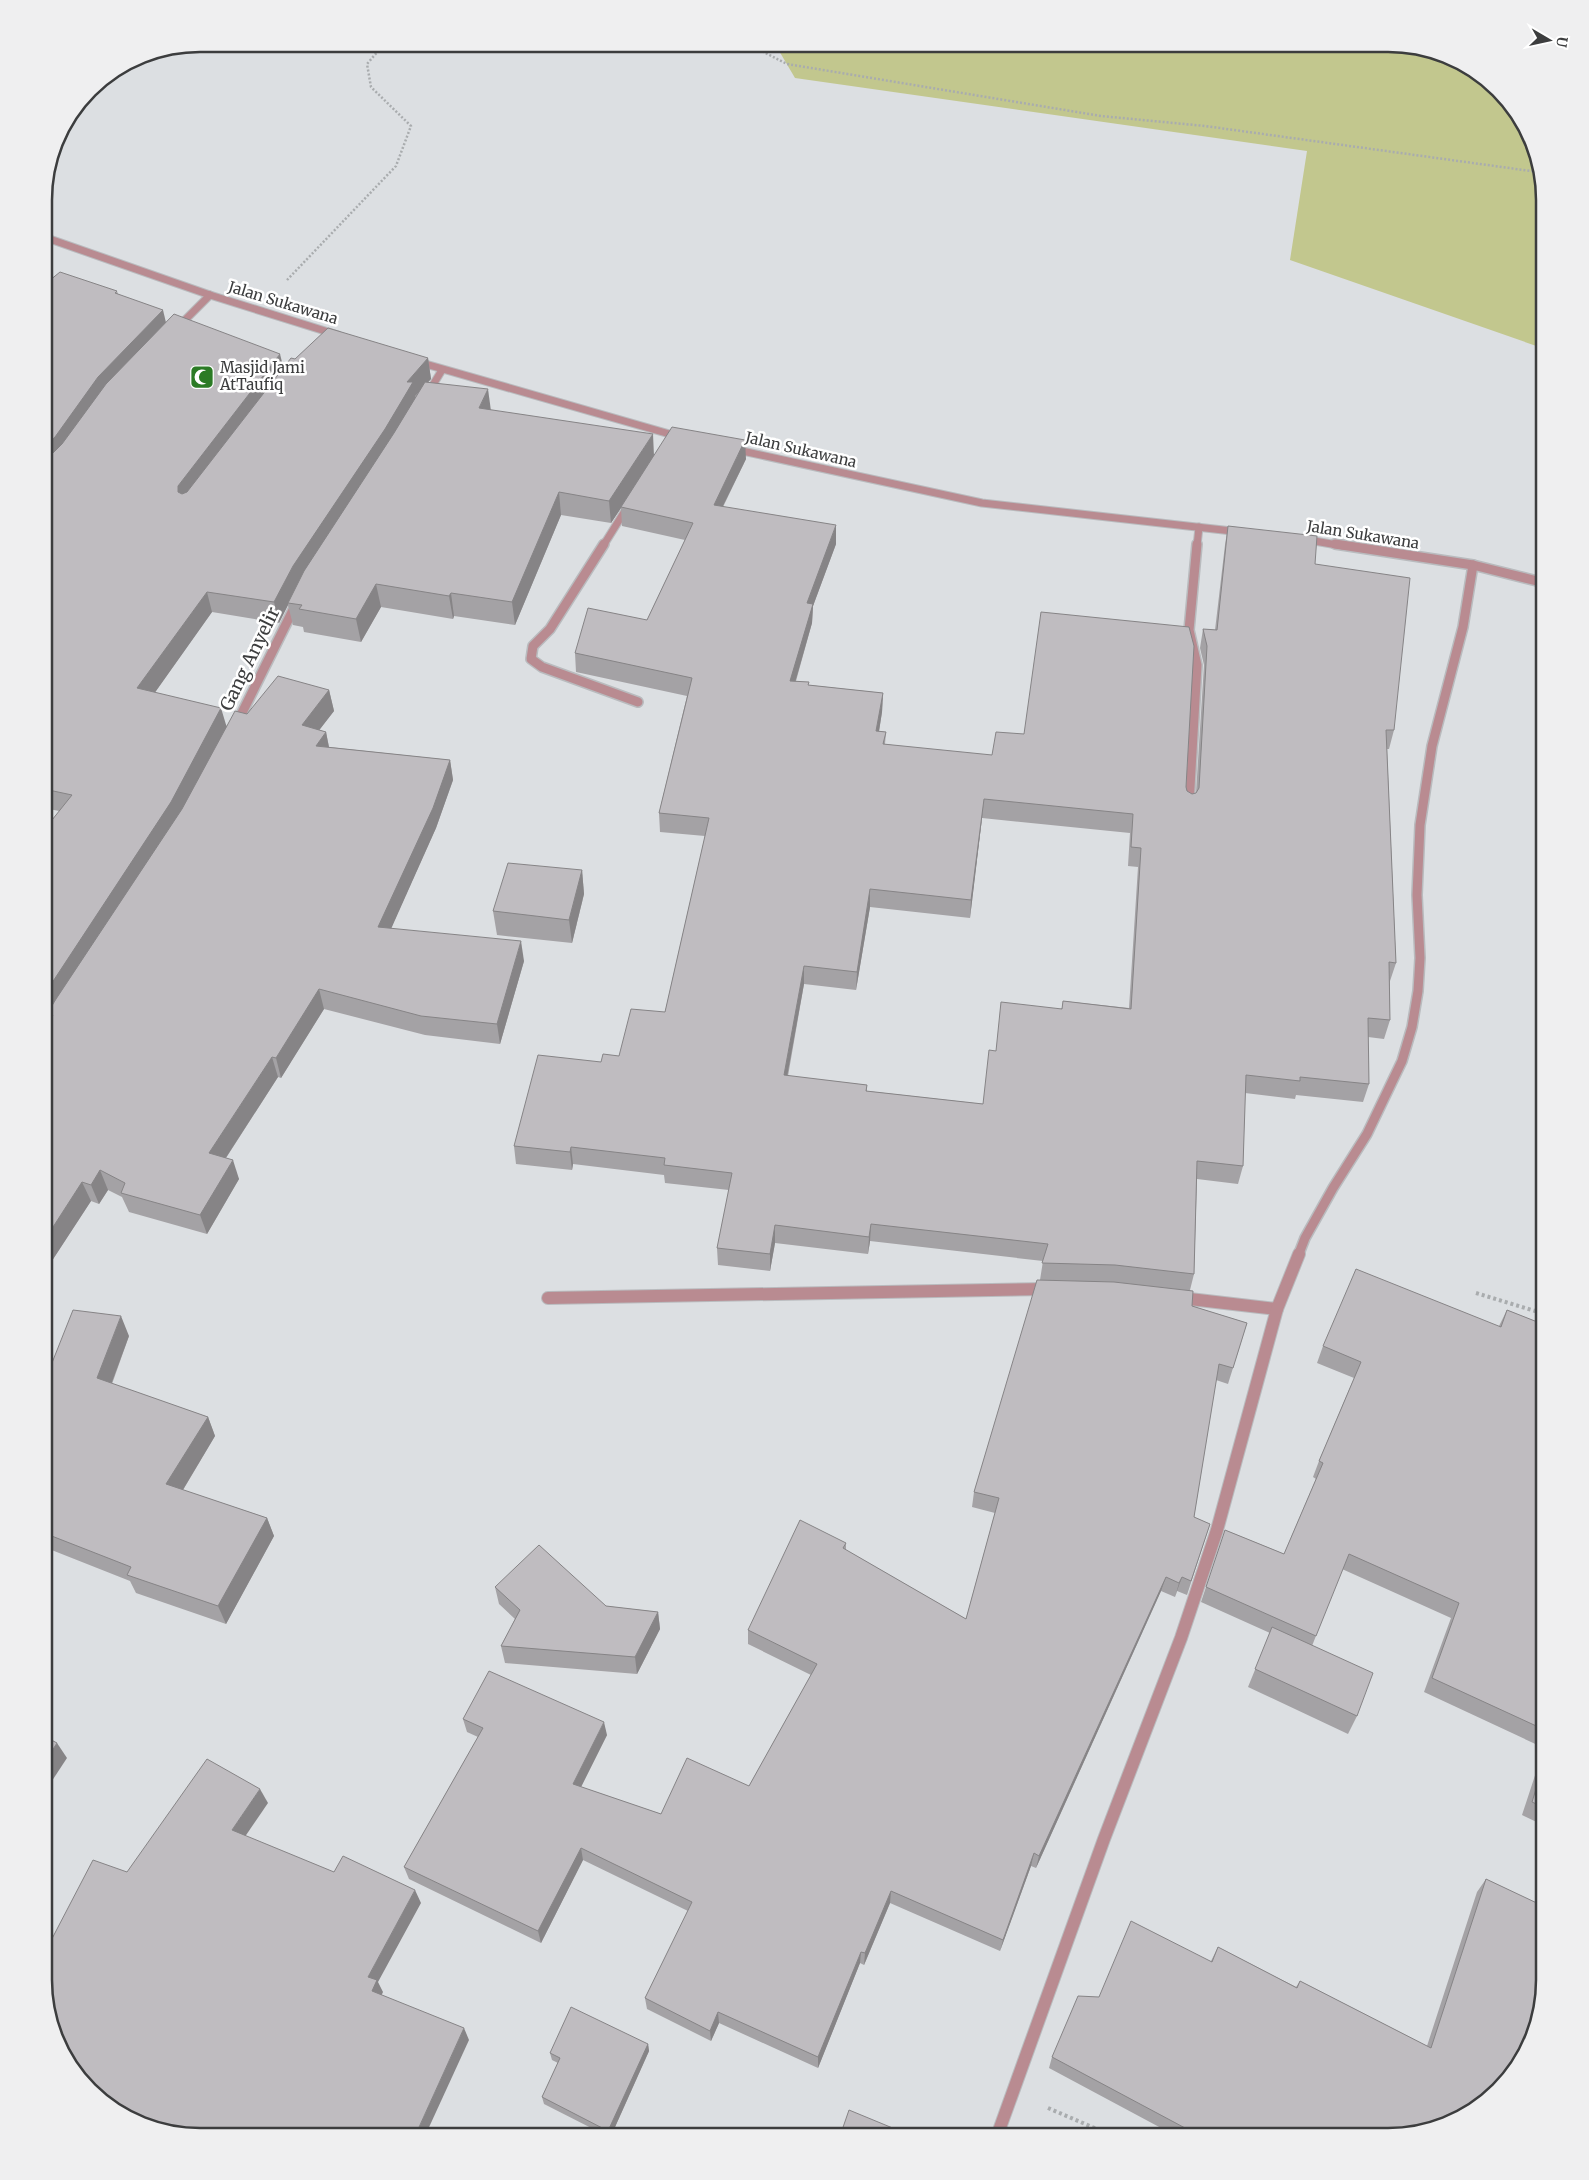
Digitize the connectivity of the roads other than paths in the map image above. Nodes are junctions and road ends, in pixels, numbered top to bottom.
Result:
1 (53, 240) edge
2 (210, 295) junction
3 (343, 336) edge
4 (169, 337) edge
5 (406, 358) edge
6 (442, 370) junction
7 (422, 402) edge
8 (674, 436) junction
9 (692, 440) edge
10 (668, 444) edge
11 (720, 446) edge
12 (631, 501) edge
13 (1199, 527) junction
14 (1247, 533) edge
15 (1296, 539) edge
16 (1473, 565) junction
17 (1536, 581) edge
18 (300, 597) edge
19 (638, 702) dead end
20 (234, 728) edge
21 (1189, 806) edge
22 (1056, 1289) edge
23 (1170, 1297) edge
24 (548, 1298) dead end
25 (1276, 1309) junction
26 (1000, 2128) edge

1 - 2 street, Jalan Sukawana
2 - 3 street, Jalan Sukawana
2 - 4 street
5 - 6 street
6 - 7 street
6 - 8 street
8 - 9 street
8 - 10 street
11 - 13 street, Jalan Sukawana
12 - 19 street
13 - 14 street, Jalan Sukawana
13 - 21 street
15 - 16 street, Jalan Sukawana
16 - 17 street, Jalan Sukawana
16 - 25 street
18 - 20 street, Gang Anyelir
22 - 24 street
23 - 25 street
25 - 26 street

